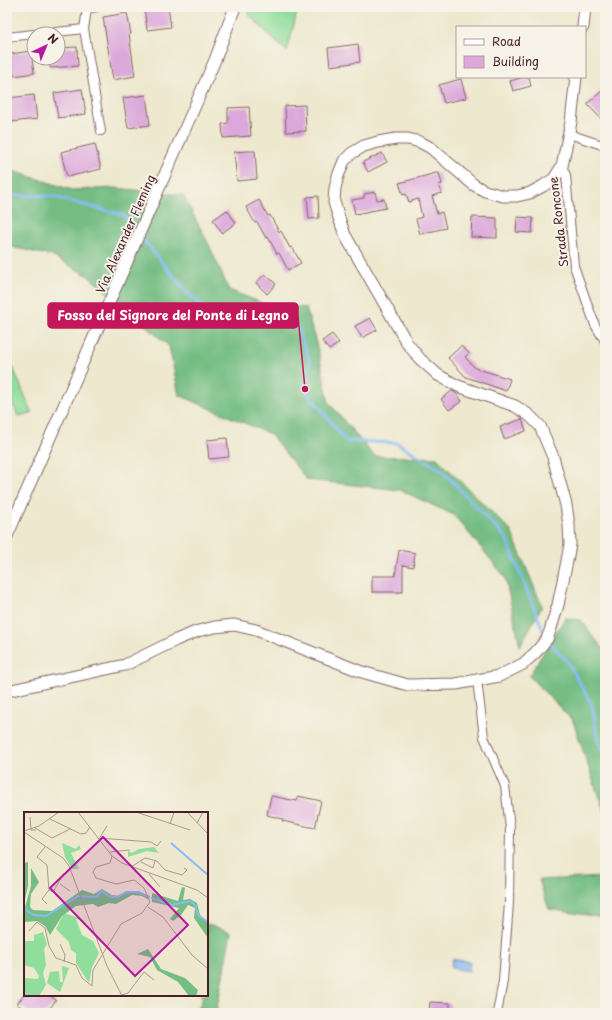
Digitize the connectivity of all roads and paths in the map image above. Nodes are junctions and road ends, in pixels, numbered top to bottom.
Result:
1 (96, 7) edge
2 (235, 7) edge
3 (585, 7) edge
4 (583, 26) edge
5 (84, 29) junction
6 (66, 31) edge
7 (26, 35) edge
8 (7, 37) edge
9 (576, 78) edge
10 (101, 131) dead end
11 (569, 134) junction
12 (605, 146) edge
13 (562, 166) junction
14 (605, 340) edge
15 (7, 536) edge
16 (477, 680) junction
17 (7, 690) edge
18 (497, 1013) edge

1 - 5 street
2 - 15 street, Via Alexander Fleming
3 - 4 street
5 - 6 street
5 - 10 street
7 - 8 street
9 - 11 street
11 - 12 street
11 - 13 street
13 - 14 street, Strada Roncone
13 - 16 street
16 - 17 street
16 - 18 street

